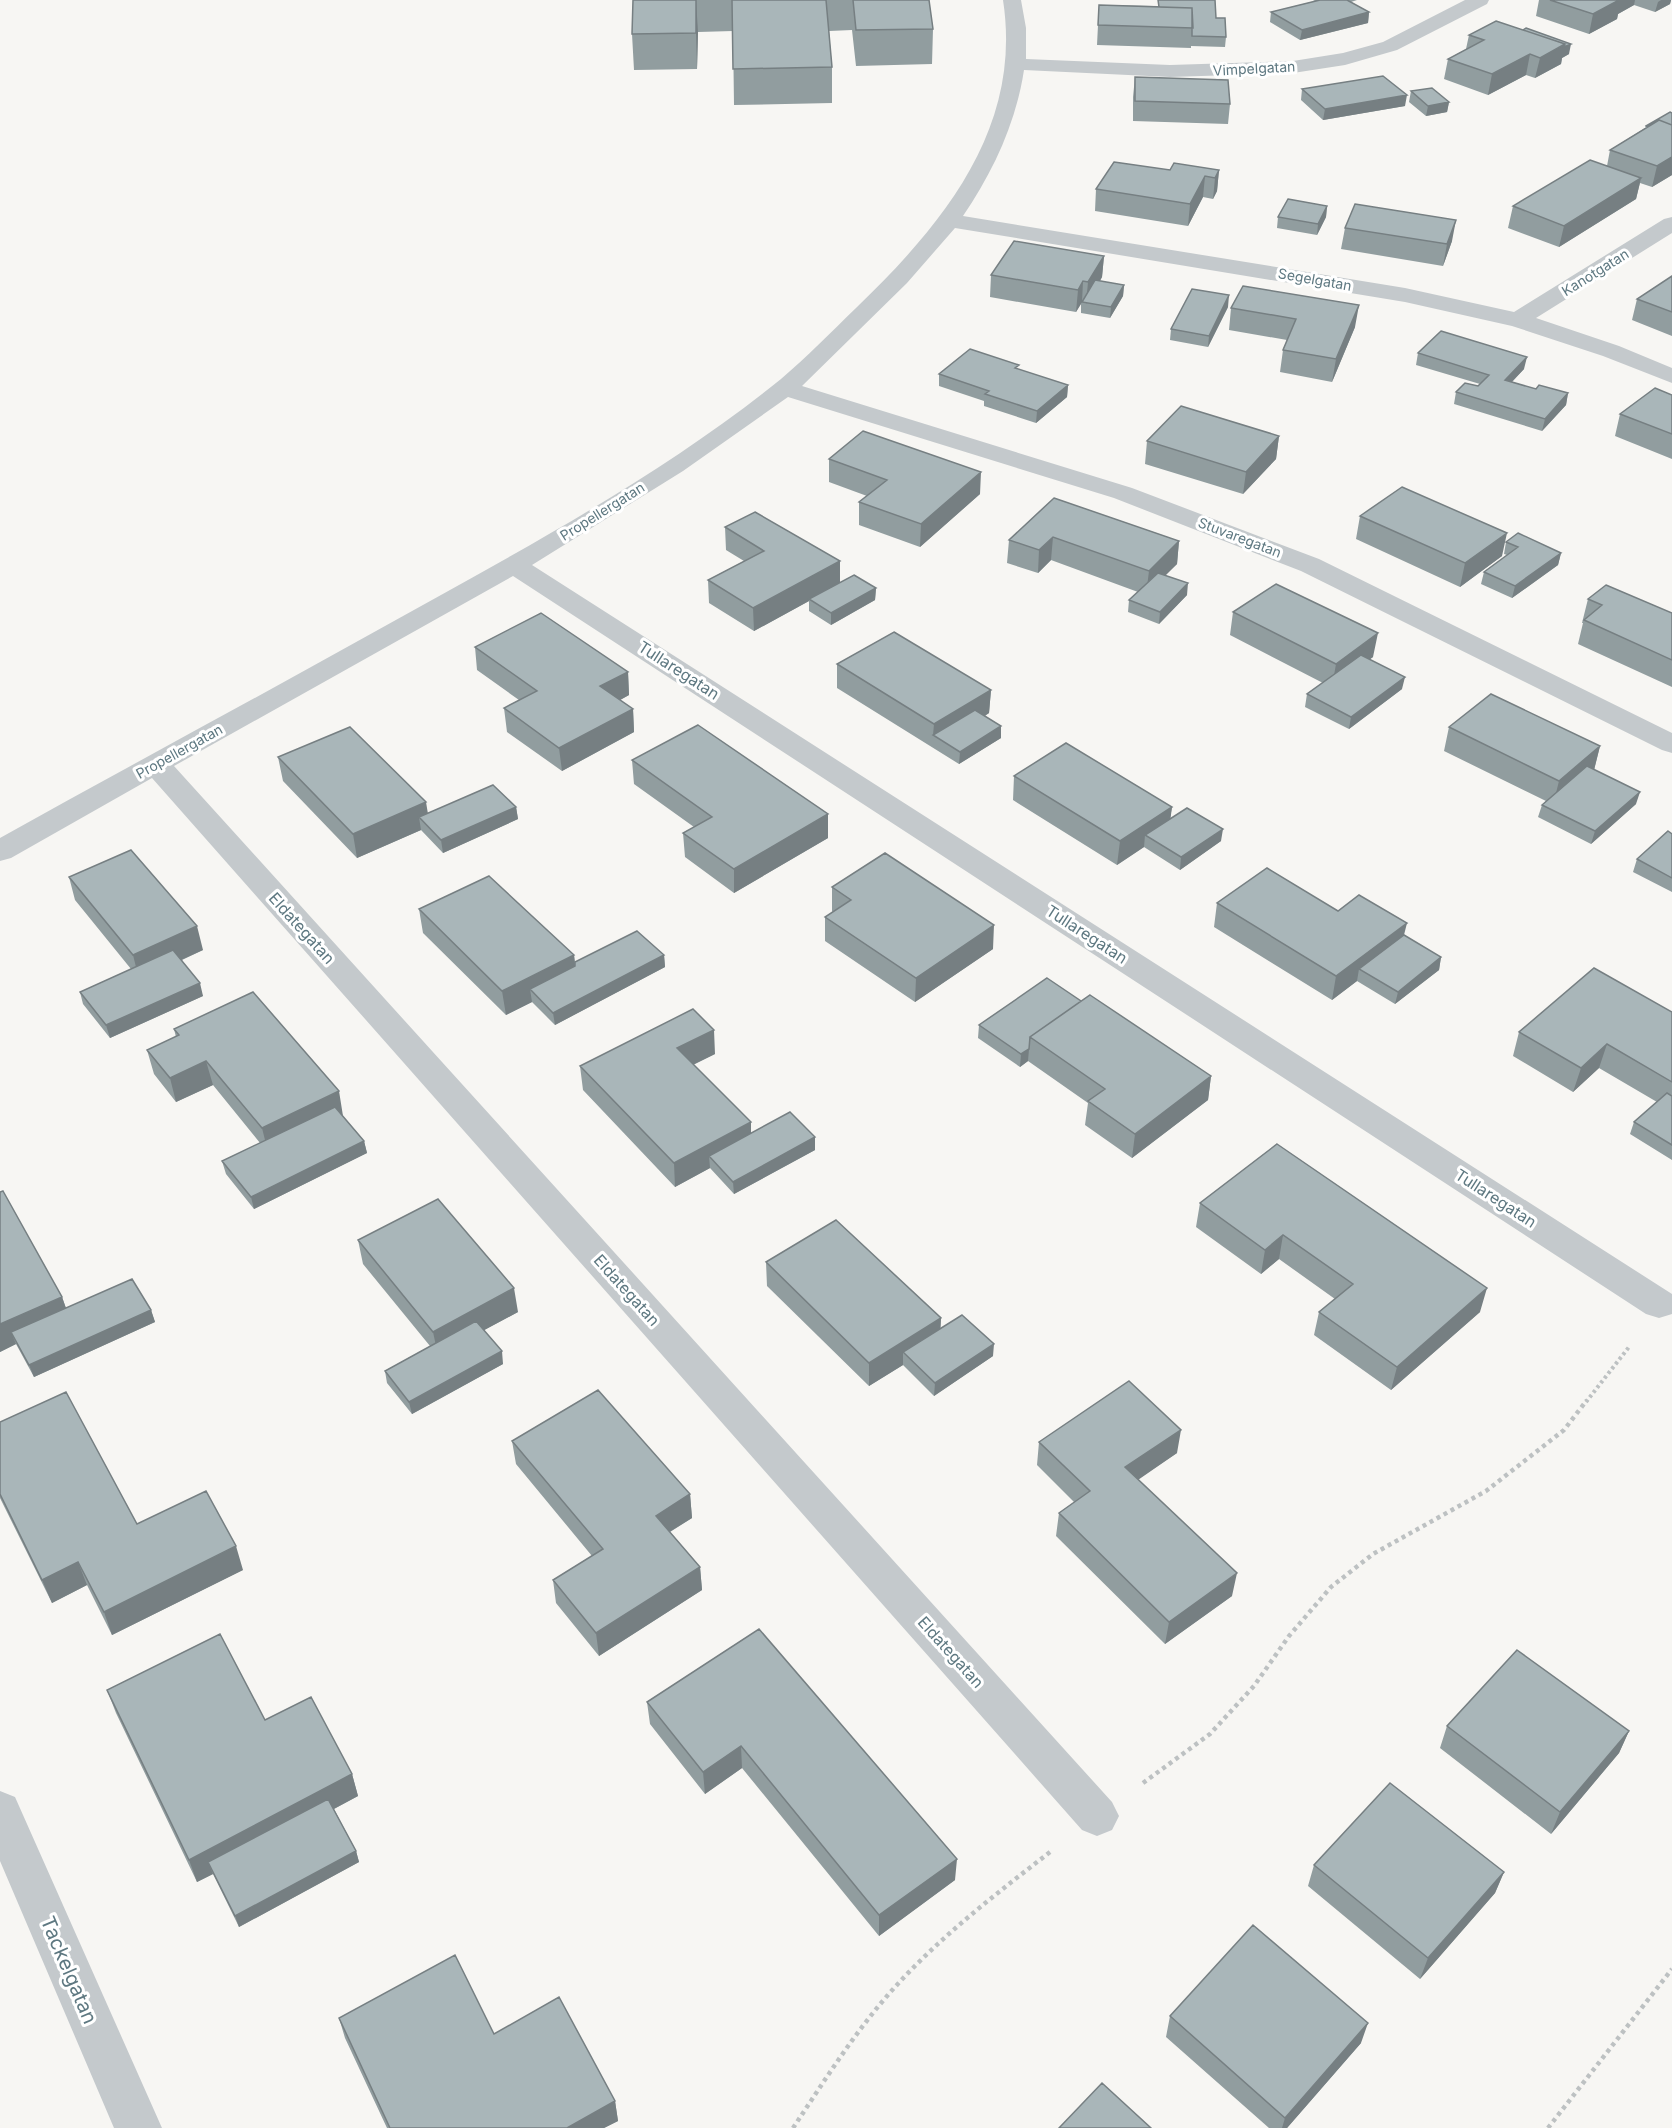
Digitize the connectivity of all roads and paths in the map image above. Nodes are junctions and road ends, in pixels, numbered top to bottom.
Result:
1 (1012, 0) edge
2 (1480, 0) edge
3 (1015, 64) junction
4 (949, 220) junction
5 (1672, 224) edge
6 (1518, 320) junction
7 (1672, 376) edge
8 (784, 388) junction
9 (515, 565) junction
10 (1672, 744) edge
11 (156, 764) junction
12 (0, 851) edge
13 (1659, 1304) joint
14 (0, 1811) edge
15 (1097, 1816) junction
16 (1672, 1969) edge
17 (138, 2128) edge
18 (793, 2128) edge
19 (1548, 2128) edge

1 - 3 street, Propellergatan
2 - 3 street, Vimpelgatan
3 - 4 street, Propellergatan
4 - 6 street, Segelgatan
4 - 8 street, Propellergatan
5 - 6 street, Kanotgatan
6 - 7 street, Segelgatan
8 - 9 street, Propellergatan
8 - 10 street, Stuvaregatan
9 - 11 street, Propellergatan
9 - 13 street, Tullaregatan
11 - 12 street, Propellergatan
11 - 15 street, Eldategatan
13 - 15 path
14 - 17 street, Tackelgatan
15 - 18 path
16 - 19 path

